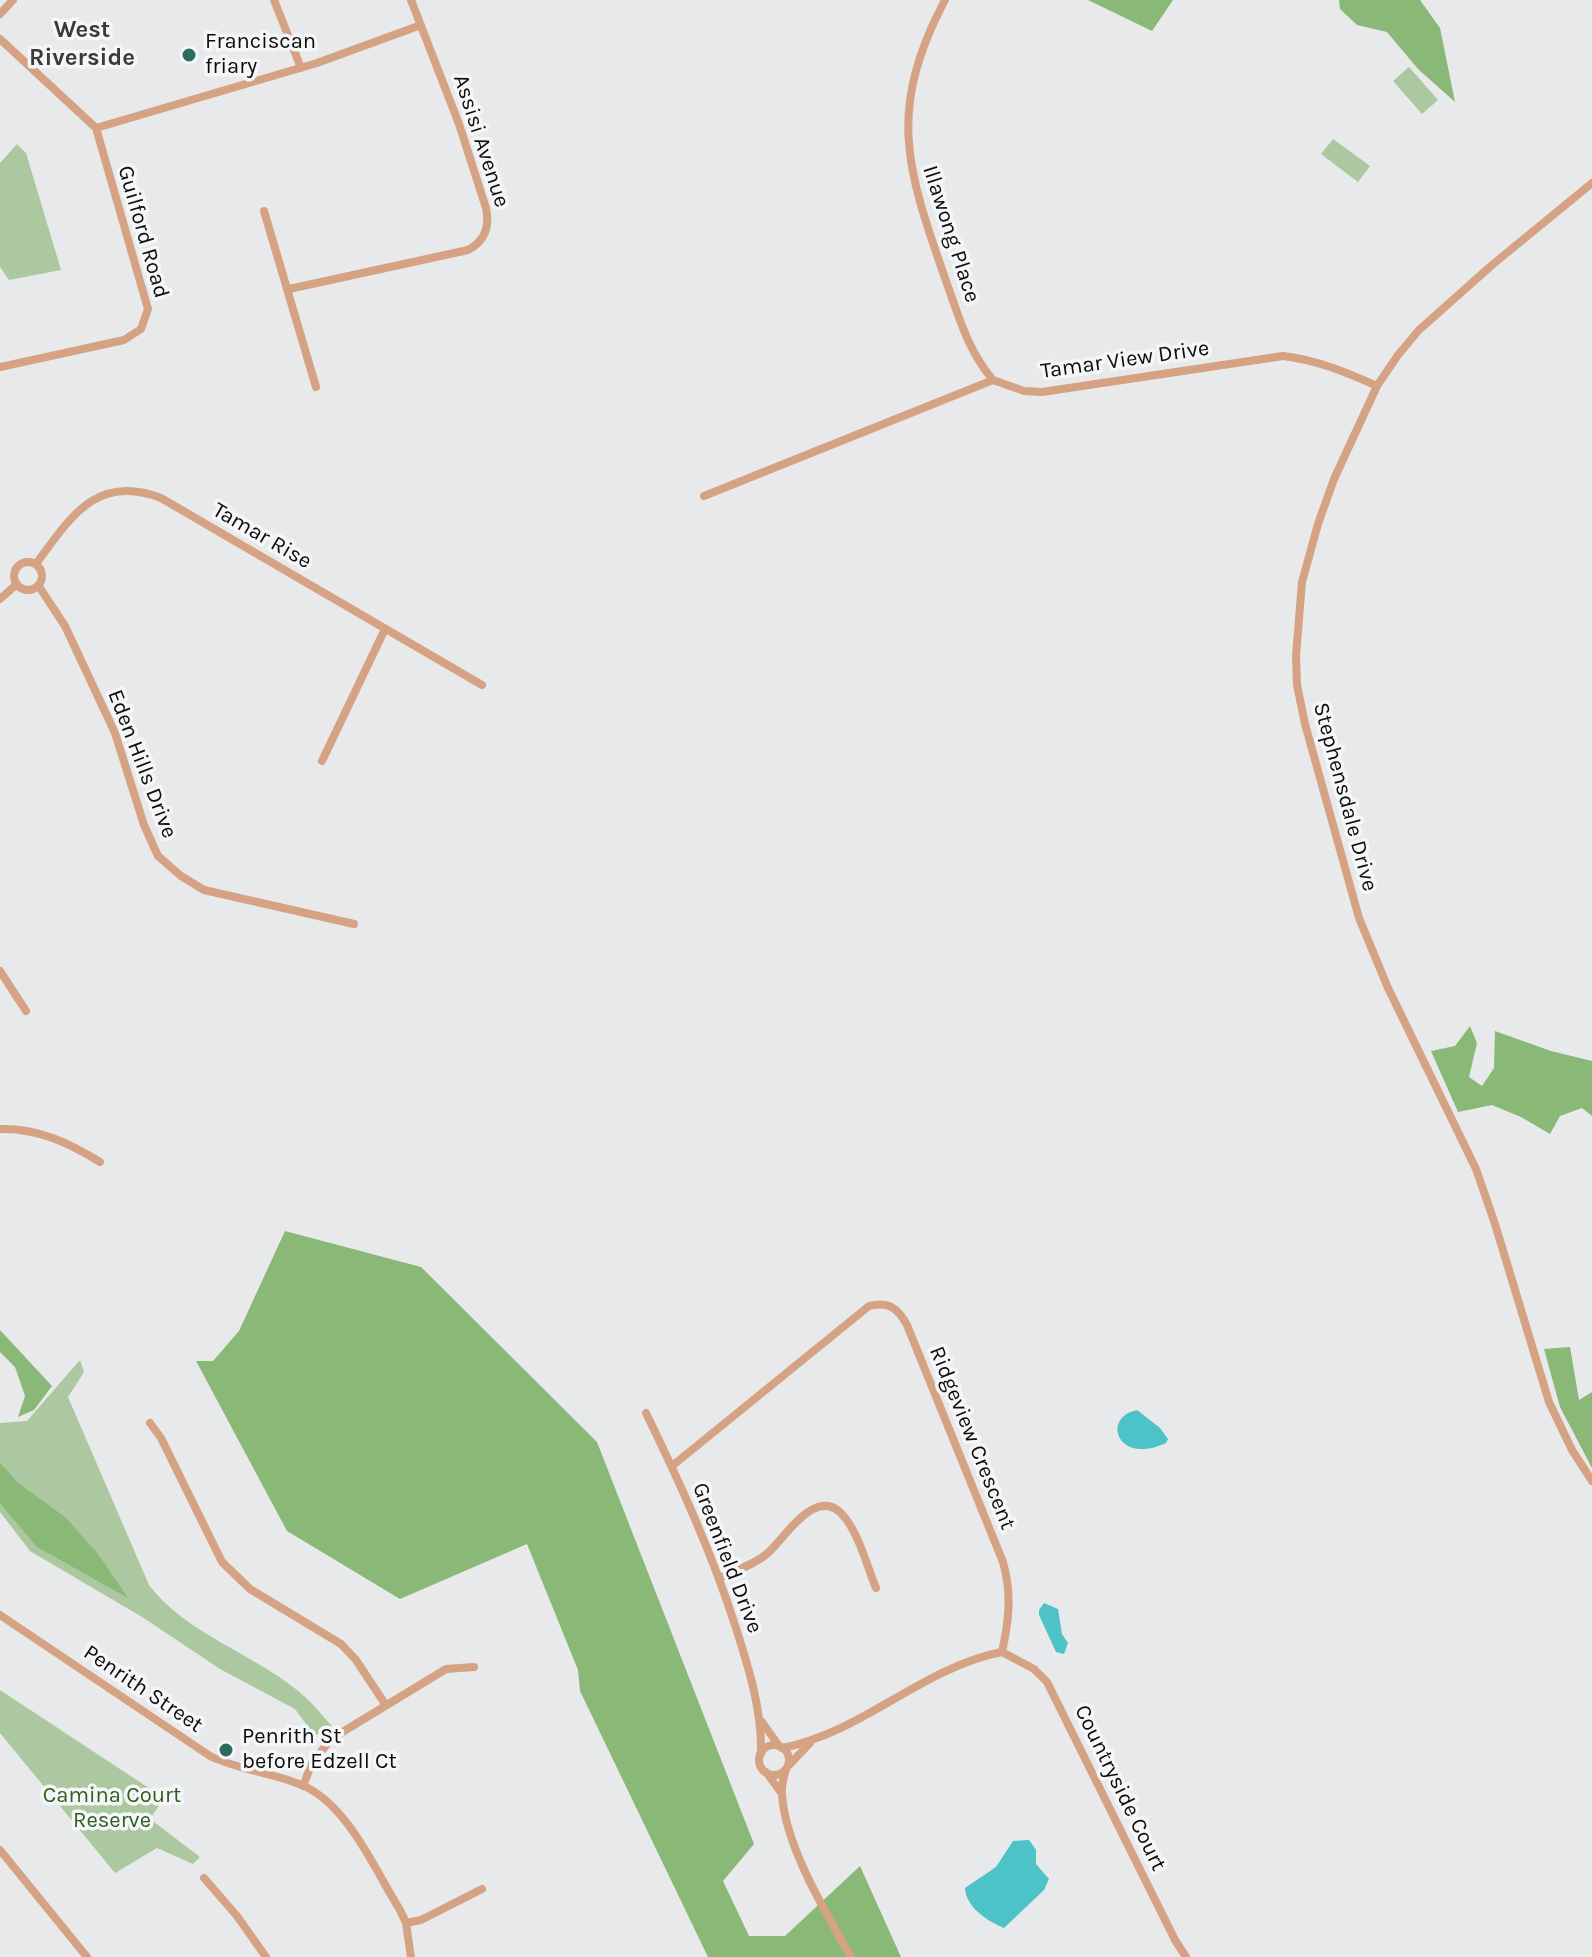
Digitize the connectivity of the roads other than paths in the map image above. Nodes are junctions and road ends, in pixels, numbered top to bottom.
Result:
1 (13, 0) edge
2 (274, 0) edge
3 (411, 0) edge
4 (945, 0) edge
5 (0, 14) edge
6 (421, 25) junction
7 (0, 39) edge
8 (301, 68) junction
9 (96, 128) junction
10 (1592, 183) edge
11 (264, 211) dead end
12 (289, 289) junction
13 (0, 367) edge
14 (993, 380) junction
15 (1377, 386) junction
16 (316, 387) dead end
17 (704, 496) dead end
18 (36, 564) junction
19 (17, 584) junction
20 (38, 585) junction
21 (0, 599) edge
22 (385, 629) junction
23 (482, 685) dead end
24 (322, 761) dead end
25 (354, 924) dead end
26 (0, 971) edge
27 (26, 1011) dead end
28 (0, 1129) edge
29 (100, 1162) dead end
30 (646, 1413) dead end
31 (150, 1423) dead end
32 (672, 1466) junction
33 (1592, 1481) edge
34 (720, 1578) junction
35 (876, 1588) dead end
36 (0, 1615) edge
37 (1002, 1652) junction
38 (474, 1667) dead end
39 (385, 1704) junction
40 (762, 1722) junction
41 (811, 1742) junction
42 (781, 1747) junction
43 (761, 1754) junction
44 (787, 1768) junction
45 (765, 1770) junction
46 (303, 1786) junction
47 (782, 1794) junction
48 (0, 1850) edge
49 (204, 1878) dead end
50 (482, 1889) dead end
51 (406, 1923) junction
52 (87, 1957) edge
53 (266, 1957) edge
54 (411, 1957) edge
55 (851, 1957) edge
56 (1186, 1957) edge

1 - 5 street
2 - 8 street
3 - 6 street, Assisi Avenue
4 - 14 street, Illawong Place
6 - 8 street
6 - 12 street, Assisi Avenue
7 - 9 street
8 - 9 street
9 - 13 street, Guilford Road
10 - 15 street, Stephensdale Drive
11 - 12 street
12 - 16 street
14 - 15 street, Tamar View Drive
14 - 17 street
15 - 33 street, Stephensdale Drive
18 - 19 street
18 - 20 street
18 - 22 street, Tamar Rise
19 - 20 street
19 - 21 street
20 - 25 street, Eden Hills Drive
22 - 23 street, Tamar Rise
22 - 24 street
26 - 27 street
28 - 29 street
30 - 32 street, Greenfield Drive
31 - 39 street
32 - 34 street, Greenfield Drive
32 - 37 street, Ridgeview Crescent
34 - 35 street
34 - 40 street, Greenfield Drive
36 - 46 street, Penrith Street
37 - 41 street
37 - 56 street, Countryside Court
38 - 39 street
39 - 46 street
40 - 42 street, Greenfield Drive
40 - 43 street, Greenfield Drive
41 - 42 street
41 - 44 street
42 - 43 street
42 - 44 street
43 - 45 street
44 - 45 street
44 - 47 street
45 - 47 street
46 - 51 street, Penrith Street
47 - 55 street
48 - 52 street
49 - 53 street
50 - 51 street
51 - 54 street, Penrith Street

